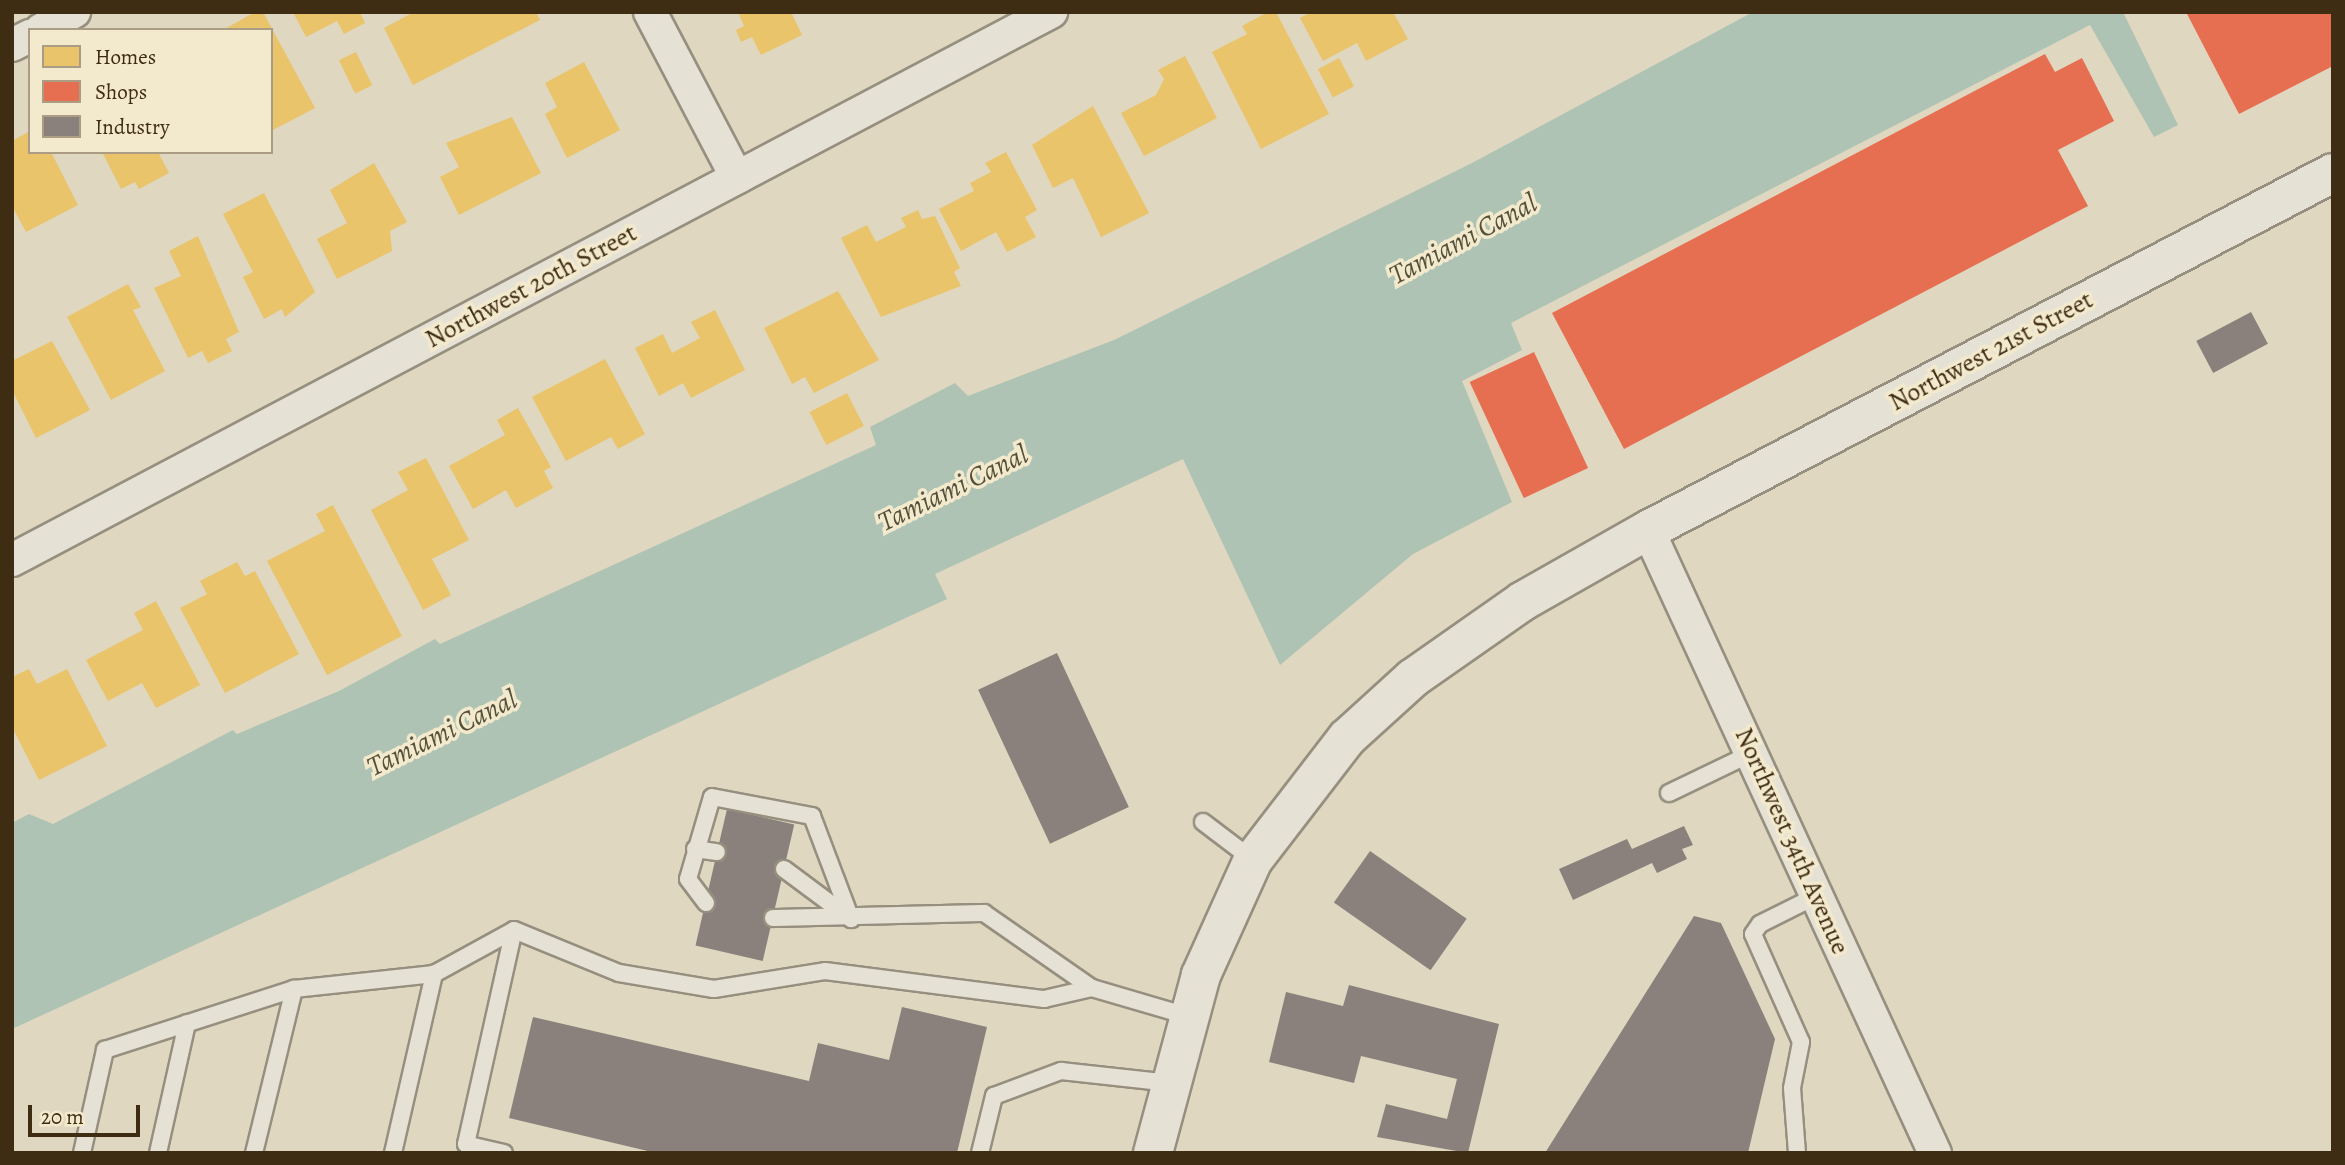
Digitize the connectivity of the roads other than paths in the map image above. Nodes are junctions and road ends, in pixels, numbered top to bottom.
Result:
1 (74, 12) edge
2 (650, 12) edge
3 (1051, 12) edge
4 (45, 28) edge
5 (28, 37) edge
6 (12, 45) edge
7 (2333, 173) edge
8 (737, 178) junction
9 (1648, 530) junction
10 (12, 560) edge
11 (1752, 753) junction
12 (1669, 793) dead end
13 (1203, 822) dead end
14 (695, 849) junction
15 (717, 852) dead end
16 (1253, 860) junction
17 (784, 869) dead end
18 (1816, 896) junction
19 (706, 903) dead end
20 (773, 918) dead end
21 (851, 919) junction
22 (514, 930) junction
23 (434, 974) junction
24 (1092, 988) junction
25 (294, 989) junction
26 (1188, 1016) junction
27 (187, 1023) junction
28 (1170, 1083) junction
29 (82, 1153) edge
30 (158, 1153) edge
31 (254, 1153) edge
32 (393, 1153) edge
33 (504, 1153) edge
34 (980, 1153) edge
35 (1153, 1153) edge
36 (1797, 1153) edge
37 (1935, 1153) edge

1 - 4 street
2 - 8 street
3 - 8 street, Northwest 20th Street
5 - 6 street
7 - 9 street, Northwest 21st Street
8 - 10 street, Northwest 20th Street
9 - 11 street, Northwest 34th Avenue
9 - 16 street, Northwest 21st Street
11 - 12 lane
11 - 18 street, Northwest 34th Avenue
13 - 16 lane
14 - 15 lane
14 - 19 lane
14 - 21 lane
16 - 26 street, Northwest 21st Street
17 - 21 lane
18 - 36 lane
18 - 37 street, Northwest 34th Avenue
20 - 21 lane
21 - 24 lane
22 - 23 lane
22 - 24 lane
22 - 33 lane
23 - 25 lane
23 - 32 lane
24 - 26 lane
25 - 27 lane
25 - 31 lane
26 - 28 street, Northwest 21st Street
27 - 29 lane
27 - 30 lane
28 - 34 lane
28 - 35 street, Northwest 21st Street

